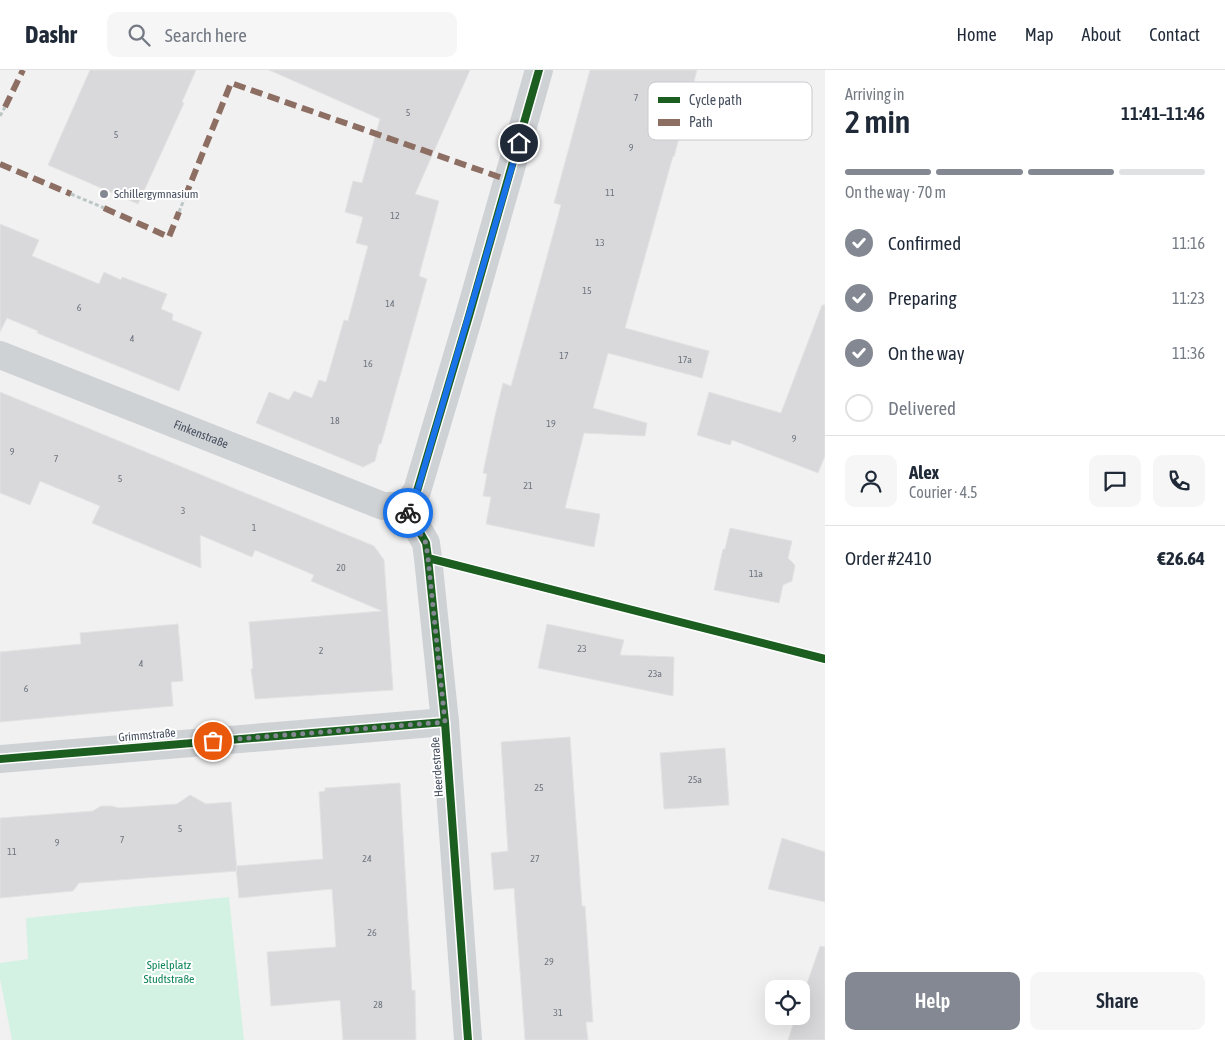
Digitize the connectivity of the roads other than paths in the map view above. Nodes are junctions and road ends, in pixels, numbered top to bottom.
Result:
1 (539, 70) edge
2 (0, 355) edge
3 (404, 506) junction
4 (445, 722) junction
5 (0, 759) edge
6 (468, 1040) edge

1 - 3 street
2 - 3 street, Finkenstraße
3 - 4 street, Heerdestraße
4 - 5 street, Grimmstraße
4 - 6 street, Heerdestraße

